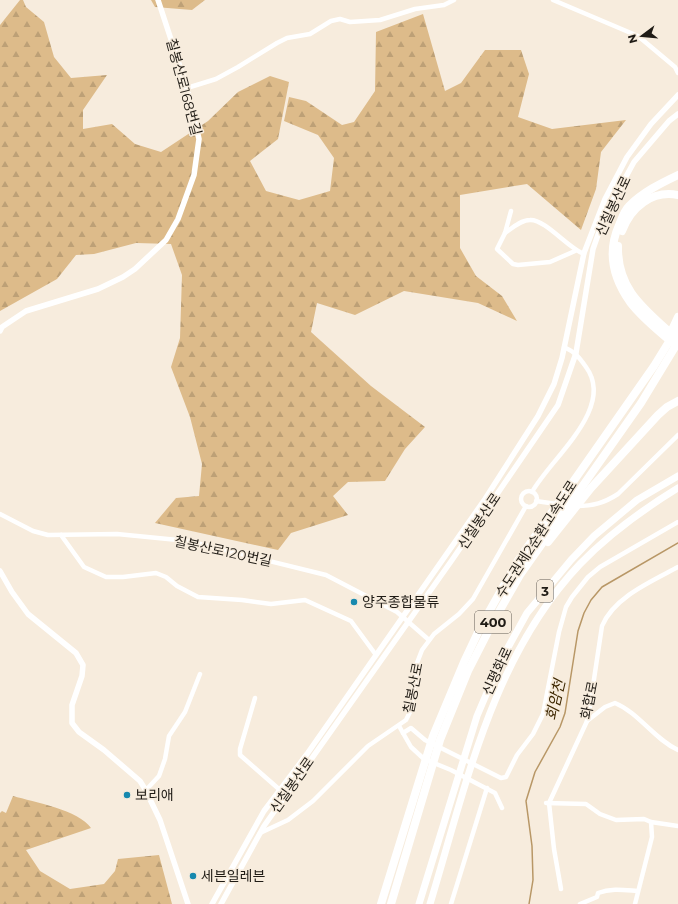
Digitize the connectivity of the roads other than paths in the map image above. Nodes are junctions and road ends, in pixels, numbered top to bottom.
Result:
1 (158, 0) edge
2 (454, 0) edge
3 (553, 0) edge
4 (678, 73) edge
5 (187, 88) junction
6 (678, 95) edge
7 (678, 114) edge
8 (678, 175) edge
9 (678, 195) edge
10 (511, 211) dead end
11 (505, 233) junction
12 (575, 251) junction
13 (584, 254) junction
14 (678, 317) edge
15 (653, 321) junction
16 (678, 328) edge
17 (0, 331) edge
18 (678, 341) edge
19 (564, 347) junction
20 (678, 347) edge
21 (576, 353) junction
22 (654, 366) junction
23 (678, 401) edge
24 (678, 435) edge
25 (678, 476) edge
26 (678, 488) edge
27 (532, 492) junction
28 (536, 501) junction
29 (526, 506) junction
30 (0, 514) edge
31 (678, 522) edge
32 (61, 535) junction
33 (678, 567) edge
34 (0, 571) edge
35 (520, 575) junction
36 (402, 617) junction
37 (408, 622) junction
38 (429, 640) junction
39 (376, 655) junction
40 (200, 674) dead end
41 (255, 698) dead end
42 (587, 721) junction
43 (399, 726) junction
44 (403, 733) junction
45 (436, 738) junction
46 (678, 750) edge
47 (426, 769) junction
48 (487, 788) junction
49 (146, 790) junction
50 (280, 790) junction
51 (548, 803) junction
52 (502, 808) dead end
53 (651, 822) junction
54 (678, 826) edge
55 (260, 833) junction
56 (561, 889) dead end
57 (637, 892) junction
58 (188, 904) edge
59 (212, 904) edge
60 (221, 904) edge
61 (381, 904) edge
62 (391, 904) edge
63 (419, 904) edge
64 (430, 904) edge
65 (451, 904) edge
66 (580, 904) edge
67 (635, 904) edge

1 - 5 street, 칠봉산로168번길
2 - 5 street
3 - 4 street
5 - 17 street, 칠봉산로168번길
6 - 13 street, 신칠봉산로
7 - 21 street, 신칠봉산로
8 - 15 highway
9 - 15 highway
10 - 11 street
11 - 12 street
11 - 12 street
12 - 13 street
13 - 19 street, 신칠봉산로
14 - 22 highway
15 - 18 highway
15 - 20 highway
16 - 22 highway, 수도권제2순환고속도로 / 400
18 - 35 highway, 수도권제2순환고속도로 / 400
19 - 21 street
19 - 36 street, 신칠봉산로
21 - 27 street
21 - 37 street, 신칠봉산로
22 - 45 highway, 수도권제2순환고속도로 / 400
23 - 35 highway
24 - 28 street
25 - 63 highway, 신평화로 / 3
26 - 64 highway, 신평화로 / 3
27 - 28 street
27 - 29 street
28 - 29 street
29 - 38 street, 칠봉산로
30 - 32 street, 칠봉산로120번길
31 - 44 street
32 - 36 street, 칠봉산로120번길
32 - 39 street
33 - 42 street, 화합로
34 - 49 street
35 - 45 highway, 수도권제2순환고속도로 / 400
36 - 37 street, 칠봉산로120번길
36 - 39 street, 신칠봉산로
37 - 38 street, 칠봉산로120번길
37 - 55 street, 신칠봉산로
38 - 43 street, 칠봉산로
39 - 50 street, 신칠봉산로
40 - 49 street
41 - 50 street, 신칠봉산로
42 - 46 street
42 - 51 street, 화합로
43 - 44 street
43 - 55 street, 칠봉산로
44 - 48 street
45 - 47 highway, 수도권제2순환고속도로 / 400
47 - 61 highway, 수도권제2순환고속도로 / 400
47 - 62 highway, 수도권제2순환고속도로 / 400
48 - 52 street
48 - 65 street
49 - 58 street
50 - 59 street, 신칠봉산로
51 - 53 street
51 - 56 street
53 - 54 street
53 - 57 street
55 - 60 street, 신칠봉산로
57 - 66 street
57 - 67 street

